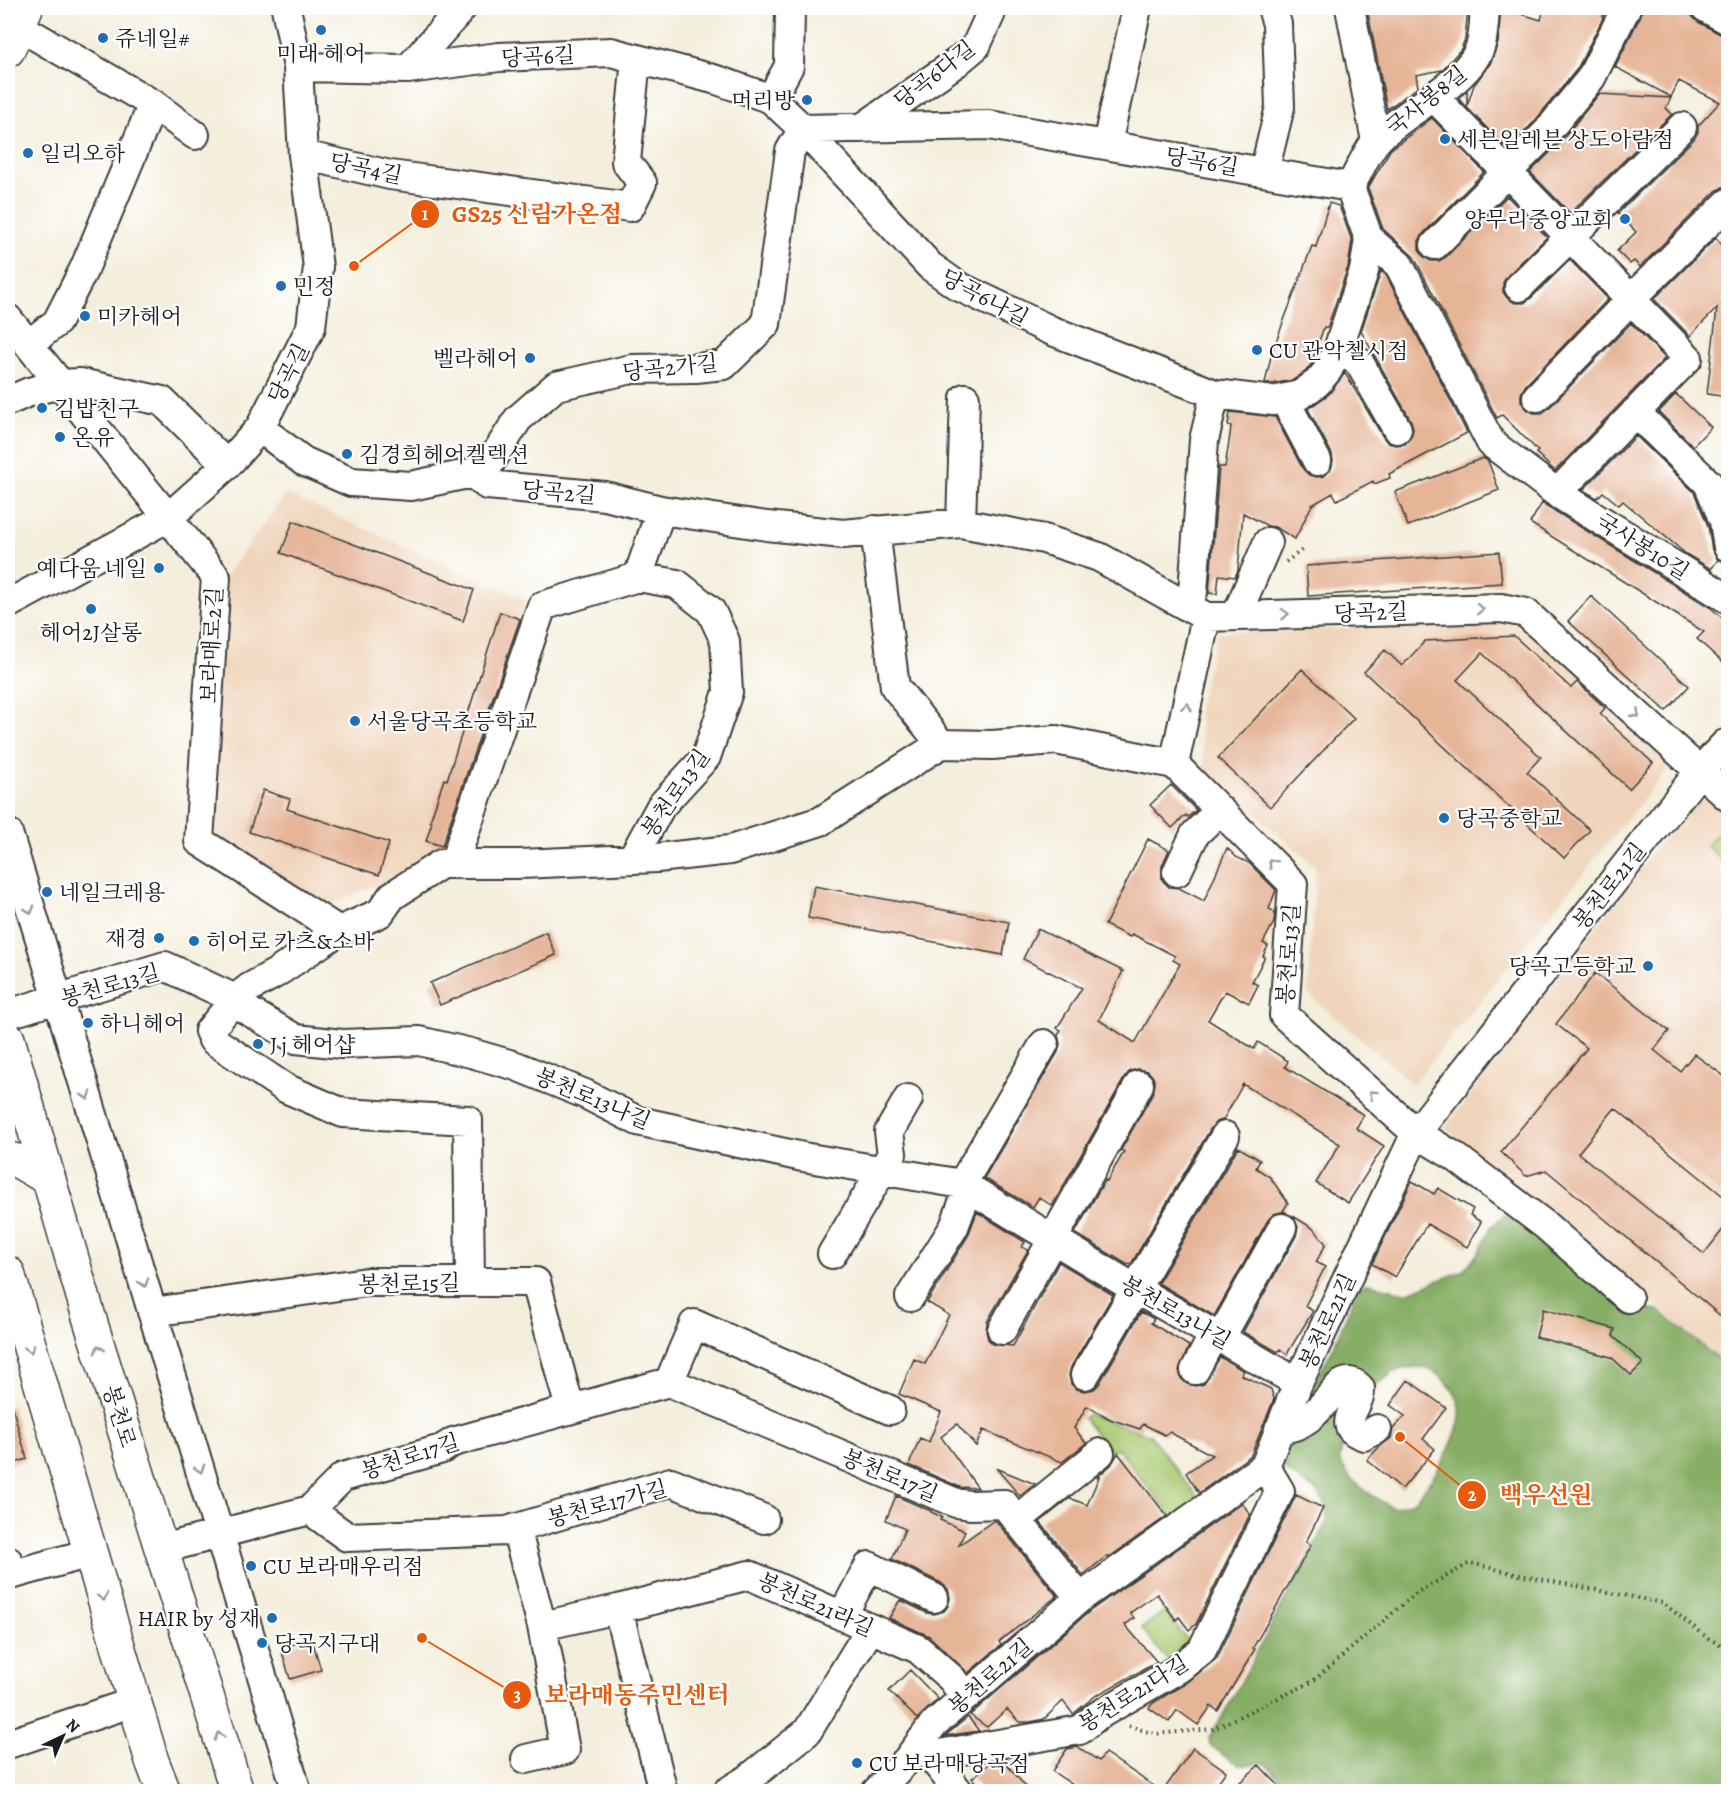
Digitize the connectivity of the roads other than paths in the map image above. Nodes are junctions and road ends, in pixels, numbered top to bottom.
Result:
1 (286, 8) edge
2 (462, 8) edge
3 (790, 8) edge
4 (991, 8) edge
5 (1137, 8) edge
6 (1272, 8) edge
7 (1350, 8) edge
8 (1485, 8) edge
9 (1626, 8) edge
10 (1706, 8) edge
11 (1728, 20) edge
12 (17, 28) edge
13 (636, 59) junction
14 (298, 67) junction
15 (408, 69) junction
16 (1434, 97) junction
17 (771, 99) junction
18 (153, 104) junction
19 (1682, 127) dead end
20 (862, 128) junction
21 (803, 129) junction
22 (195, 135) dead end
23 (1376, 141) junction
24 (1107, 144) junction
25 (303, 155) junction
26 (1264, 172) junction
27 (1507, 172) junction
28 (1350, 187) junction
29 (1728, 203) edge
30 (1570, 237) junction
31 (1369, 239) junction
32 (1435, 245) dead end
33 (1519, 287) dead end
34 (1630, 300) junction
35 (8, 319) edge
36 (29, 344) junction
37 (1338, 349) junction
38 (60, 384) junction
39 (1215, 394) junction
40 (1537, 397) dead end
41 (965, 398) dead end
42 (1285, 398) junction
43 (8, 401) edge
44 (1635, 412) junction
45 (260, 428) junction
46 (1397, 429) dead end
47 (1317, 461) dead end
48 (227, 465) junction
49 (472, 473) junction
50 (1557, 493) junction
51 (661, 510) junction
52 (169, 517) junction
53 (961, 523) junction
54 (875, 530) junction
55 (1268, 542) dead end
56 (1728, 547) edge
57 (638, 577) junction
58 (1728, 599) edge
59 (8, 604) edge
60 (1196, 611) junction
61 (1236, 616) junction
62 (941, 744) junction
63 (1725, 744) dead end
64 (1174, 765) junction
65 (1699, 772) junction
66 (1728, 797) edge
67 (1220, 810) junction
68 (8, 833) edge
69 (632, 859) junction
70 (454, 863) junction
71 (1177, 872) dead end
72 (339, 931) junction
73 (58, 999) junction
74 (235, 999) junction
75 (8, 1014) edge
76 (8, 1039) edge
77 (1044, 1044) dead end
78 (1139, 1085) dead end
79 (908, 1099) dead end
80 (1416, 1133) junction
81 (1225, 1136) dead end
82 (8, 1159) edge
83 (881, 1170) junction
84 (47, 1178) junction
85 (962, 1184) junction
86 (1282, 1228) dead end
87 (1054, 1239) junction
88 (832, 1254) dead end
89 (8, 1273) edge
90 (470, 1281) junction
91 (1137, 1290) junction
92 (910, 1297) dead end
93 (1628, 1298) dead end
94 (152, 1312) junction
95 (1002, 1330) dead end
96 (1218, 1335) junction
97 (1195, 1370) dead end
98 (1085, 1375) dead end
99 (669, 1382) junction
100 (1298, 1383) junction
101 (570, 1409) junction
102 (890, 1410) dead end
103 (1279, 1429) junction
104 (1377, 1429) dead end
105 (1100, 1453) dead end
106 (1265, 1466) junction
107 (310, 1510) junction
108 (764, 1519) dead end
109 (1017, 1520) junction
110 (516, 1528) junction
111 (220, 1535) junction
112 (162, 1549) junction
113 (90, 1553) junction
114 (8, 1561) edge
115 (934, 1598) dead end
116 (1080, 1599) junction
117 (618, 1609) junction
118 (842, 1616) junction
119 (542, 1626) junction
120 (870, 1629) junction
121 (964, 1696) junction
122 (134, 1702) junction
123 (8, 1744) edge
124 (526, 1759) dead end
125 (920, 1760) junction
126 (155, 1776) edge
127 (164, 1791) edge
128 (237, 1791) edge
129 (297, 1791) edge
130 (663, 1791) edge
131 (727, 1791) edge
132 (876, 1791) edge
133 (959, 1791) edge

1 - 14 street, 당곡길
2 - 15 street
3 - 17 street
4 - 20 street, 당곡6다길
5 - 24 street
6 - 26 street
7 - 23 street
8 - 16 street, 국사봉8길
9 - 27 street
10 - 11 street
12 - 18 street
13 - 15 street, 당곡6길
13 - 17 street, 당곡6길
13 - 25 street, 당곡4길
14 - 15 street, 당곡6길
14 - 25 street, 당곡길
16 - 23 street, 국사봉8길
16 - 27 street
17 - 21 street, 당곡6길
18 - 22 street
18 - 36 street
19 - 30 street
20 - 21 street, 당곡6길
20 - 24 street, 당곡6길
21 - 39 street, 당곡6나길
21 - 49 street, 당곡2가길
23 - 28 street, 국사봉8길
24 - 26 street, 당곡6길
25 - 45 street, 당곡길
26 - 28 street, 당곡6길
27 - 30 street
27 - 32 street
28 - 31 street
29 - 34 street
30 - 33 street
30 - 34 street
31 - 37 street, 당곡6나길
31 - 50 street, 국사봉10길
34 - 40 street
34 - 44 street
35 - 36 street, 보라매로2길
36 - 38 street, 보라매로2길
37 - 42 street, 당곡6나길
37 - 46 street
38 - 43 street
38 - 48 street
38 - 52 street, 보라매로2길
39 - 42 street, 당곡6나길
39 - 60 street
41 - 53 street
42 - 47 street
44 - 50 street
44 - 56 street
45 - 48 street, 당곡길
45 - 49 street
48 - 52 street, 당곡길
49 - 51 street, 당곡2길
50 - 58 street, 국사봉10길
51 - 54 street, 당곡2길
51 - 57 street
52 - 59 street, 당곡길
52 - 72 street, 보라매로2길
53 - 54 street, 당곡2길
53 - 60 street, 당곡2길
54 - 62 street
55 - 61 street
57 - 69 street, 봉천로13길
57 - 70 street, 봉천로13길
60 - 61 street, 당곡2길
64 -> 60 street
61 -> 65 street, 당곡2길
62 - 64 street
62 - 69 street, 봉천로13길
63 - 65 street, 봉천로21길
64 - 67 street, 봉천로13길
65 - 66 street, 당곡2길
65 - 80 street, 봉천로21길
67 - 71 street
80 -> 67 street, 봉천로13길
68 -> 73 street
69 - 70 street, 봉천로13길
70 - 72 street, 봉천로13길
72 - 74 street, 봉천로13길
73 - 74 street, 봉천로13길
73 - 75 street, 봉천로13길
73 -> 94 street
74 - 83 street, 봉천로13나길
74 - 90 street
76 - 84 main road, 봉천로
77 - 85 street
78 - 87 street
79 - 83 street
80 - 93 street
80 - 100 street, 봉천로21길
81 - 91 street
82 - 84 main road
83 - 85 street, 봉천로13나길
83 - 88 street
112 -> 84 main road, 봉천로
85 - 87 street, 봉천로13나길
85 - 92 street
86 - 96 street
87 - 91 street, 봉천로13나길
87 - 95 street
89 -> 113 main road
90 - 94 street, 봉천로15길
90 - 101 street, 봉천로15길
91 - 96 street, 봉천로13나길
91 - 98 street
94 -> 111 street
96 - 97 street
96 - 100 street, 봉천로13나길
99 - 101 street, 봉천로17길
99 - 102 street
99 - 109 street, 봉천로17길
100 - 103 street, 봉천로21길
101 - 107 street, 봉천로17길
103 - 104 street
103 - 106 street, 봉천로21길
105 - 109 street
106 - 116 street, 봉천로21길
106 - 125 street, 봉천로21다길
107 - 110 street, 봉천로17가길
107 - 111 street
108 - 110 street, 봉천로17가길
109 - 116 street, 봉천로17길
110 - 119 street, 봉천로17가길
111 - 112 street
111 - 129 street
128 -> 112 main road, 봉천로
113 - 114 street
113 -> 122 main road
115 - 118 street
116 - 121 street, 봉천로21길
117 - 118 street, 봉천로21라길
117 - 119 street, 봉천로21라길
117 - 130 street
118 - 120 street, 봉천로21라길
119 - 124 street, 봉천로17가길
120 - 121 street, 봉천로21라길
120 - 131 street
121 - 125 street, 봉천로21길
122 - 123 street
122 - 126 main road
125 - 132 street, 봉천로21길
125 - 133 street
126 - 127 main road

